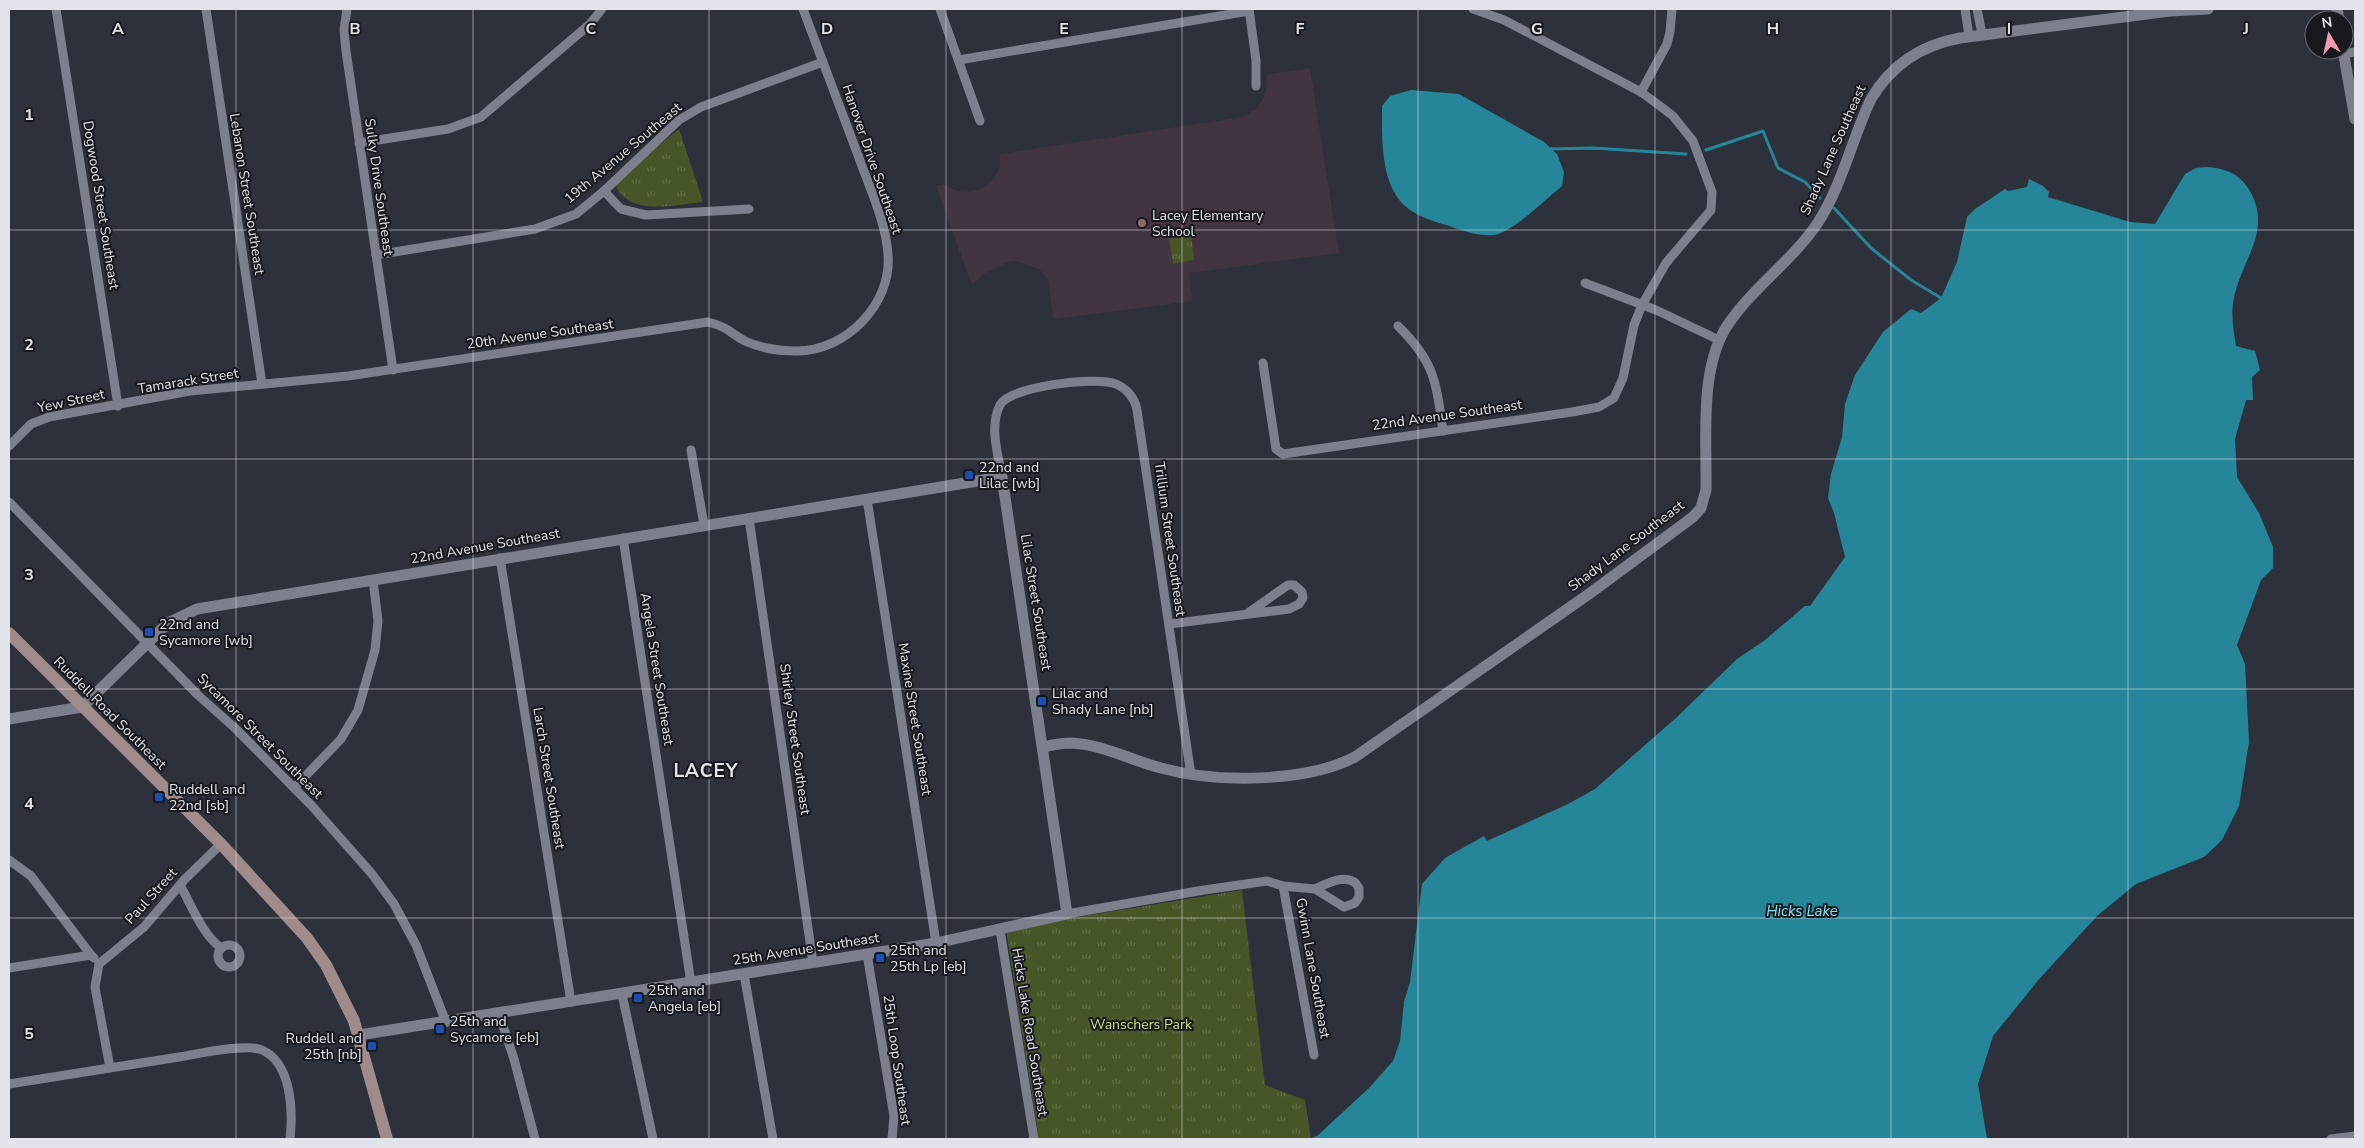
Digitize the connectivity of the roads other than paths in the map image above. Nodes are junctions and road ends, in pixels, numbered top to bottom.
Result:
1 (56, 9) edge
2 (206, 9) edge
3 (347, 9) edge
4 (602, 9) edge
5 (803, 9) edge
6 (940, 9) edge
7 (1473, 9) edge
8 (1672, 9) edge
9 (1965, 9) edge
10 (1977, 9) edge
11 (2208, 9) edge
12 (1249, 10) edge
13 (1982, 34) junction
14 (1969, 36) junction
15 (959, 60) junction
16 (2348, 60) edge
17 (823, 62) junction
18 (1256, 86) dead end
19 (1641, 92) junction
20 (2355, 119) edge
21 (980, 121) dead end
22 (359, 142) junction
23 (604, 191) junction
24 (749, 209) dead end
25 (376, 255) junction
26 (1585, 283) dead end
27 (1642, 304) junction
28 (1398, 326) dead end
29 (1719, 340) junction
30 (816, 349) joint
31 (1264, 362) dead end
32 (393, 370) junction
33 (262, 384) junction
34 (1047, 387) joint
35 (118, 406) junction
36 (1443, 431) junction
37 (9, 446) edge
38 (691, 450) dead end
39 (1002, 476) junction
40 (867, 499) junction
41 (9, 502) edge
42 (749, 518) junction
43 (704, 525) junction
44 (623, 538) junction
45 (500, 558) junction
46 (373, 580) junction
47 (1248, 613) junction
48 (1169, 624) junction
49 (9, 633) edge
50 (147, 643) junction
51 (82, 707) junction
52 (9, 719) edge
53 (1043, 747) junction
54 (1191, 775) junction
55 (294, 788) junction
56 (221, 844) junction
57 (9, 860) edge
58 (180, 885) junction
59 (1283, 886) junction
60 (1315, 889) junction
61 (1067, 914) junction
62 (1000, 930) junction
63 (936, 943) junction
64 (221, 948) dead end
65 (867, 954) junction
66 (91, 955) junction
67 (813, 963) junction
68 (99, 964) junction
69 (9, 968) edge
70 (744, 974) junction
71 (692, 983) junction
72 (622, 994) junction
73 (571, 1002) junction
74 (499, 1014) junction
75 (446, 1022) junction
76 (359, 1035) junction
77 (1314, 1055) dead end
78 (110, 1068) junction
79 (9, 1084) edge
80 (2355, 1136) edge
81 (290, 1139) edge
82 (388, 1139) edge
83 (535, 1139) edge
84 (653, 1139) edge
85 (773, 1139) edge
86 (892, 1139) edge
87 (1034, 1139) edge
88 (2331, 1139) edge

1 - 35 street, Dogwood Street Southeast
2 - 33 street, Lebanon Street Southeast
3 - 22 street, Sulky Drive Southeast
4 - 22 street
5 - 17 street, Hanover Drive Southeast
6 - 15 street
7 - 19 street
8 - 19 street
9 - 14 street
10 - 13 street
11 - 13 street, Shady Lane Southeast
12 - 15 street
12 - 18 street
13 - 14 street, Shady Lane Southeast
14 - 29 street, Shady Lane Southeast
15 - 21 street
16 - 20 street
17 - 23 street, 19th Avenue Southeast
17 - 30 street, Hanover Drive Southeast
19 - 27 street
22 - 25 street, Sulky Drive Southeast
23 - 24 street
23 - 25 street, 19th Avenue Southeast
25 - 32 street, Sulky Drive Southeast
26 - 27 street
27 - 29 street
27 - 36 street, 22nd Avenue Southeast
28 - 36 street
29 - 54 street, Shady Lane Southeast
30 - 32 street, 20th Avenue Southeast
31 - 36 street, 22nd Avenue Southeast
32 - 33 street, 20th Avenue Southeast
33 - 35 street, Tamarack Street
34 - 39 street, Lilac Street Southeast
34 - 48 street, Trillium Street Southeast
35 - 37 street, Yew Street
38 - 43 street
39 - 40 street, 22nd Avenue Southeast
39 - 53 street, Lilac Street Southeast
40 - 42 street, 22nd Avenue Southeast
40 - 63 street, Maxine Street Southeast
41 - 50 street, Sycamore Street Southeast
42 - 43 street, 22nd Avenue Southeast
42 - 67 street, Shirley Street Southeast
43 - 44 street, 22nd Avenue Southeast
44 - 45 street, 22nd Avenue Southeast
44 - 71 street, Angela Street Southeast
45 - 46 street, 22nd Avenue Southeast
45 - 73 street, Larch Street Southeast
46 - 50 street, 22nd Avenue Southeast
46 - 55 street
47 - 47 street
47 - 48 street
48 - 54 street, Trillium Street Southeast
49 - 51 main road, Ruddell Road Southeast
50 - 51 street, 22nd Avenue Southeast
50 - 55 street, Sycamore Street Southeast
51 - 52 street
51 - 56 main road, Ruddell Road Southeast
53 - 54 street, Shady Lane Southeast
53 - 61 street, Lilac Street Southeast
55 - 75 street, Sycamore Street Southeast
56 - 58 street, Paul Street
56 - 76 main road, Ruddell Road Southeast
57 - 66 street
58 - 64 street
58 - 68 street, Paul Street
59 - 60 street, 25th Avenue Southeast
59 - 61 street, 25th Avenue Southeast
59 - 77 street, Gwinn Lane Southeast
60 - 60 street, 25th Avenue Southeast
61 - 62 street, 25th Avenue Southeast
62 - 63 street, 25th Avenue Southeast
62 - 87 street, Hicks Lake Road Southeast
63 - 65 street, 25th Avenue Southeast
65 - 67 street, 25th Avenue Southeast
65 - 86 street, 25th Loop Southeast
66 - 68 street
66 - 69 street
67 - 70 street, 25th Avenue Southeast
68 - 78 street
70 - 71 street, 25th Avenue Southeast
70 - 85 street
71 - 72 street, 25th Avenue Southeast
72 - 73 street, 25th Avenue Southeast
72 - 84 street
73 - 74 street, 25th Avenue Southeast
74 - 75 street, 25th Avenue Southeast
74 - 83 street
75 - 76 street, 25th Avenue Southeast
76 - 82 main road, Ruddell Road Southeast
78 - 79 street
78 - 81 street
80 - 88 street

